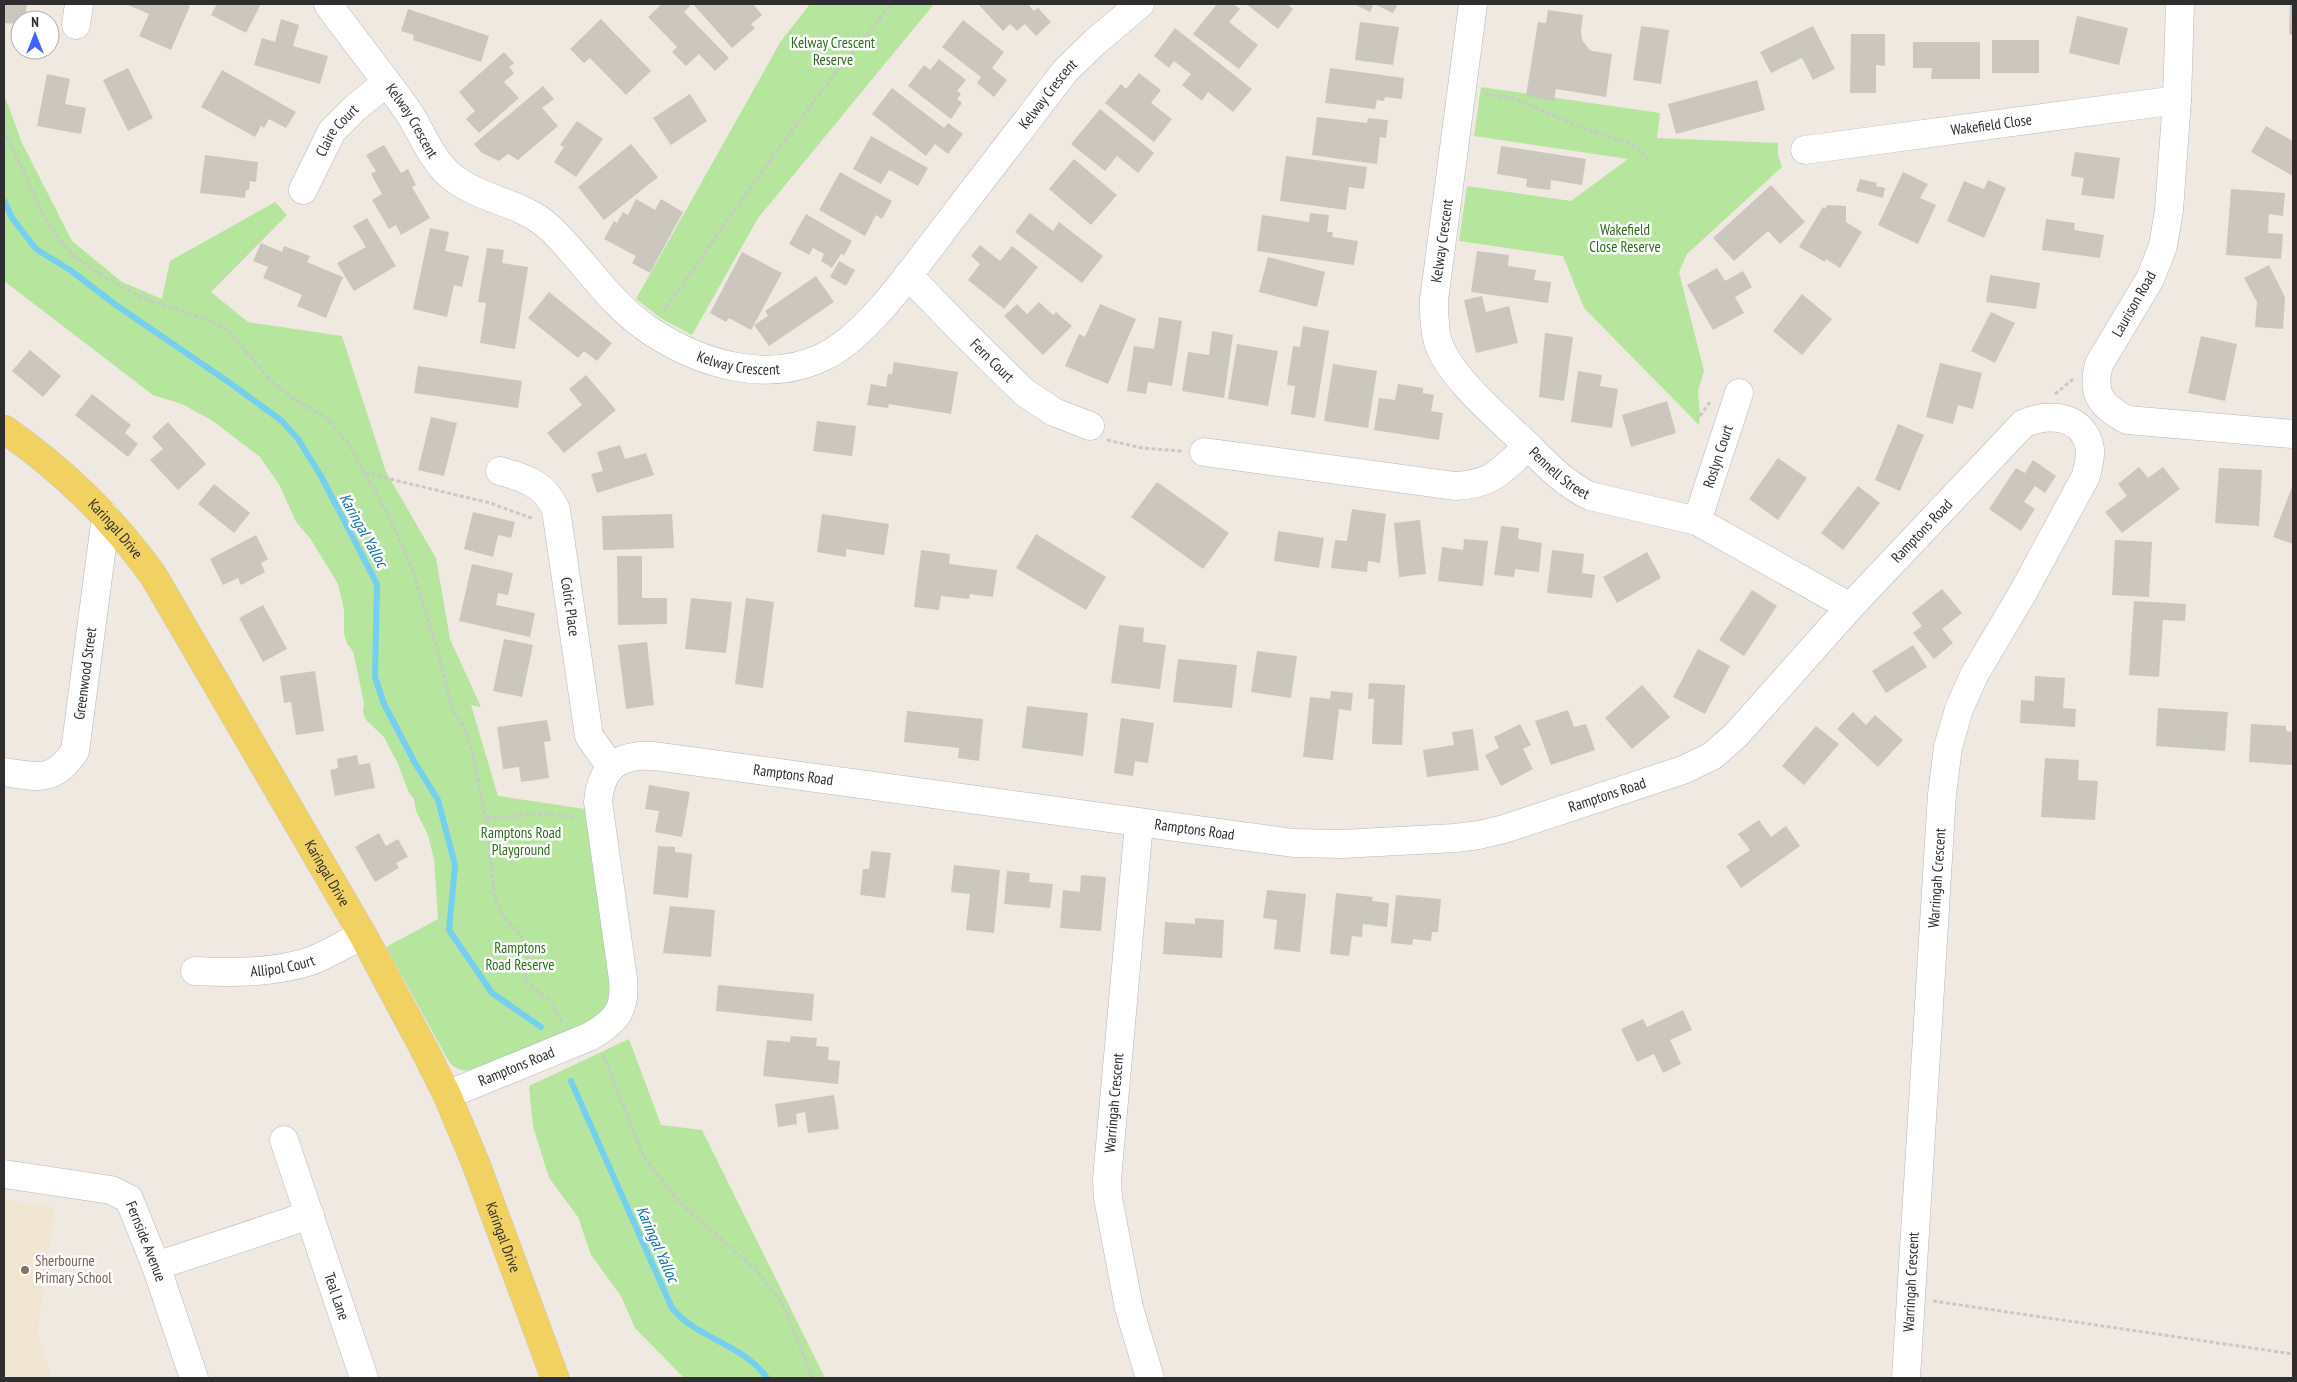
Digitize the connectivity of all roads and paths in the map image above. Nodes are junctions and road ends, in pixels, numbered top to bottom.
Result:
1 (328, 4) edge
2 (892, 4) edge
3 (1140, 4) edge
4 (1473, 4) edge
5 (2180, 4) edge
6 (386, 83) junction
7 (1462, 90) junction
8 (2177, 100) junction
9 (4, 130) edge
10 (1804, 150) dead end
11 (1649, 160) dead end
12 (303, 190) dead end
13 (908, 275) junction
14 (650, 331) junction
15 (2099, 364) junction
16 (1739, 394) dead end
17 (2037, 418) junction
18 (1090, 426) joint
19 (4, 428) edge
20 (2293, 434) edge
21 (1528, 446) junction
22 (1204, 452) joint
23 (500, 471) dead end
24 (365, 473) junction
25 (106, 516) junction
26 (1697, 520) junction
27 (559, 524) junction
28 (1850, 607) junction
29 (611, 767) junction
30 (4, 772) edge
31 (584, 817) dead end
32 (486, 818) junction
33 (1139, 823) junction
34 (363, 935) junction
35 (195, 971) dead end
36 (564, 1029) dead end
37 (594, 1034) junction
38 (446, 1095) junction
39 (284, 1140) dead end
40 (4, 1174) edge
41 (310, 1215) junction
42 (156, 1266) junction
43 (1910, 1298) junction
44 (2293, 1354) edge
45 (194, 1378) edge
46 (364, 1378) edge
47 (554, 1378) edge
48 (813, 1378) edge
49 (1150, 1378) edge
50 (1906, 1378) edge

1 - 6 street, Kelway Crescent
2 - 14 path
3 - 13 street, Kelway Crescent
4 - 7 street, Kelway Crescent
5 - 8 street, Laurison Road
6 - 12 street, Claire Court
6 - 14 street, Kelway Crescent
7 - 11 path
7 - 21 street, Kelway Crescent
8 - 10 street, Wakefield Close
8 - 15 street, Laurison Road
9 - 24 path
13 - 14 street, Kelway Crescent
13 - 18 street, Fern Court
15 - 17 path
15 - 20 street, Laurison Road
16 - 26 street, Roslyn Court
17 - 28 street, Ramptons Road
17 - 43 street, Warringah Crescent
18 - 22 path
19 - 25 main road, Karingal Drive
21 - 22 street, Pennell Street
21 - 26 street, Pennell Street
23 - 27 street, Colric Place
24 - 27 path
24 - 32 path
25 - 30 street, Greenwood Street
25 - 34 main road, Karingal Drive
26 - 28 street, Pennell Street
27 - 29 street, Colric Place
28 - 33 street, Ramptons Road
29 - 33 street, Ramptons Road
29 - 37 street, Ramptons Road
31 - 32 path
32 - 36 path
33 - 49 street, Warringah Crescent
34 - 35 street, Allipol Court
34 - 38 main road, Karingal Drive
37 - 38 street, Ramptons Road
37 - 48 path
38 - 47 main road, Karingal Drive
39 - 41 street, Teal Lane
40 - 42 street, Fernside Avenue
41 - 42 street
41 - 46 street, Teal Lane
42 - 45 street, Fernside Avenue
43 - 44 path
43 - 50 street, Warringah Crescent

